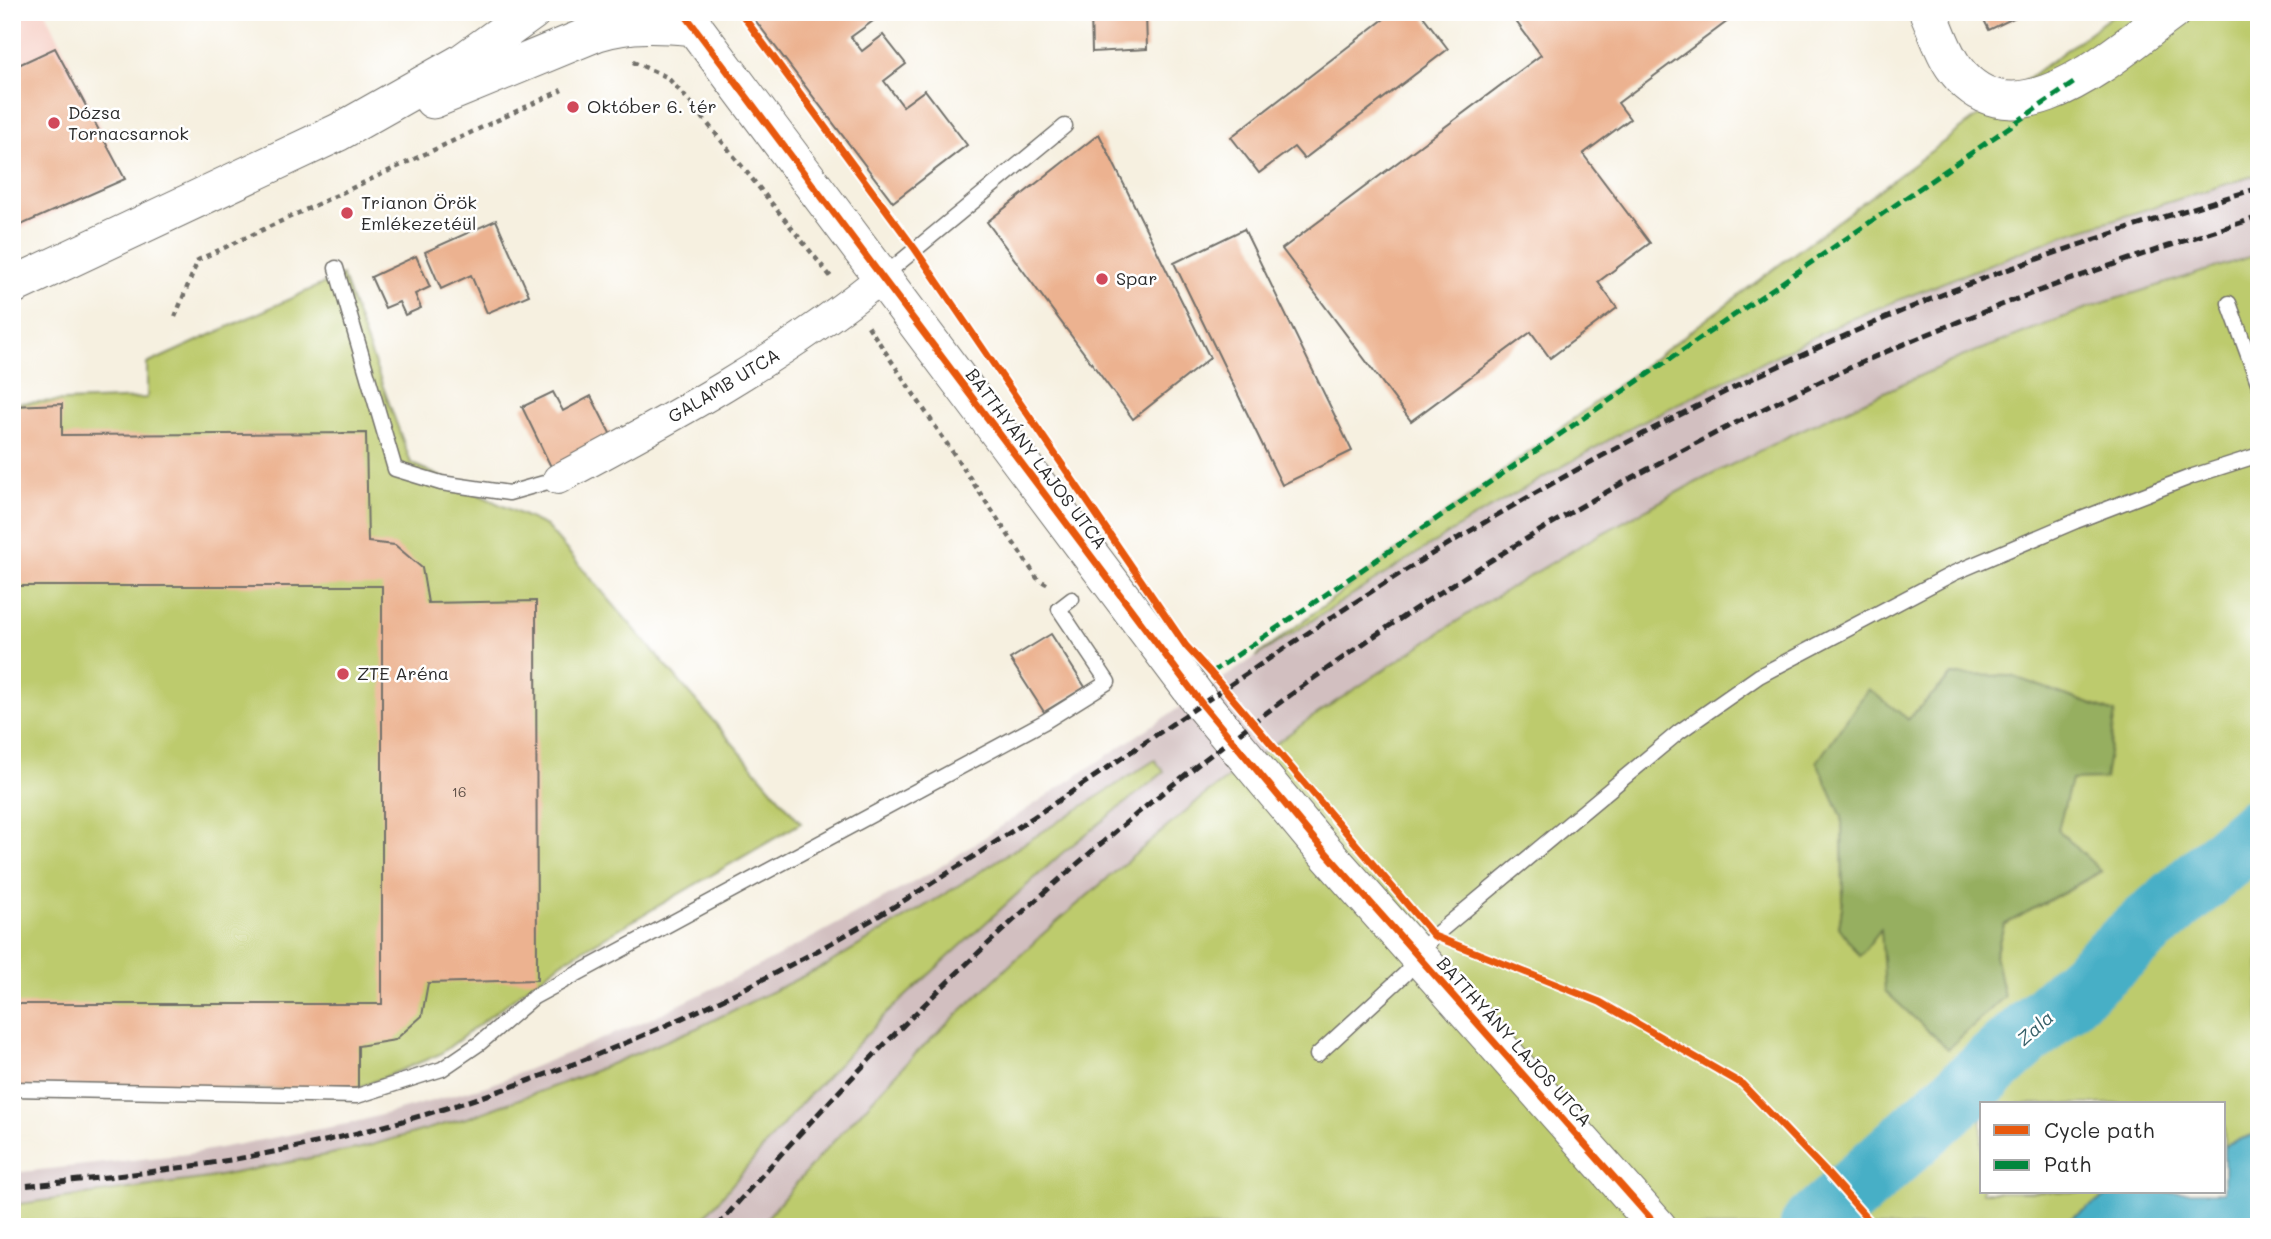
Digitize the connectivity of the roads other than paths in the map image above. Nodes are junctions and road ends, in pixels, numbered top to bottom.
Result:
1 (532, 12) edge
2 (1928, 12) edge
3 (2172, 12) edge
4 (689, 20) edge
5 (1065, 126) dead end
6 (339, 132) junction
7 (337, 268) dead end
8 (881, 278) junction
9 (12, 286) edge
10 (2229, 303) dead end
11 (2259, 385) edge
12 (2259, 455) edge
13 (558, 479) joint
14 (1072, 599) dead end
15 (1418, 958) junction
16 (1317, 1055) dead end
17 (12, 1089) edge
18 (1658, 1227) edge

1 - 6 street
2 - 3 street
4 - 6 street
4 - 8 street, BATTHYÁNY LAJOS UTCA
5 - 8 lane
6 - 9 street
7 - 13 lane
8 - 13 street, GALAMB UTCA
8 - 15 street, BATTHYÁNY LAJOS UTCA
10 - 11 lane
12 - 15 lane
14 - 17 lane
15 - 16 lane
15 - 18 street, BATTHYÁNY LAJOS UTCA

